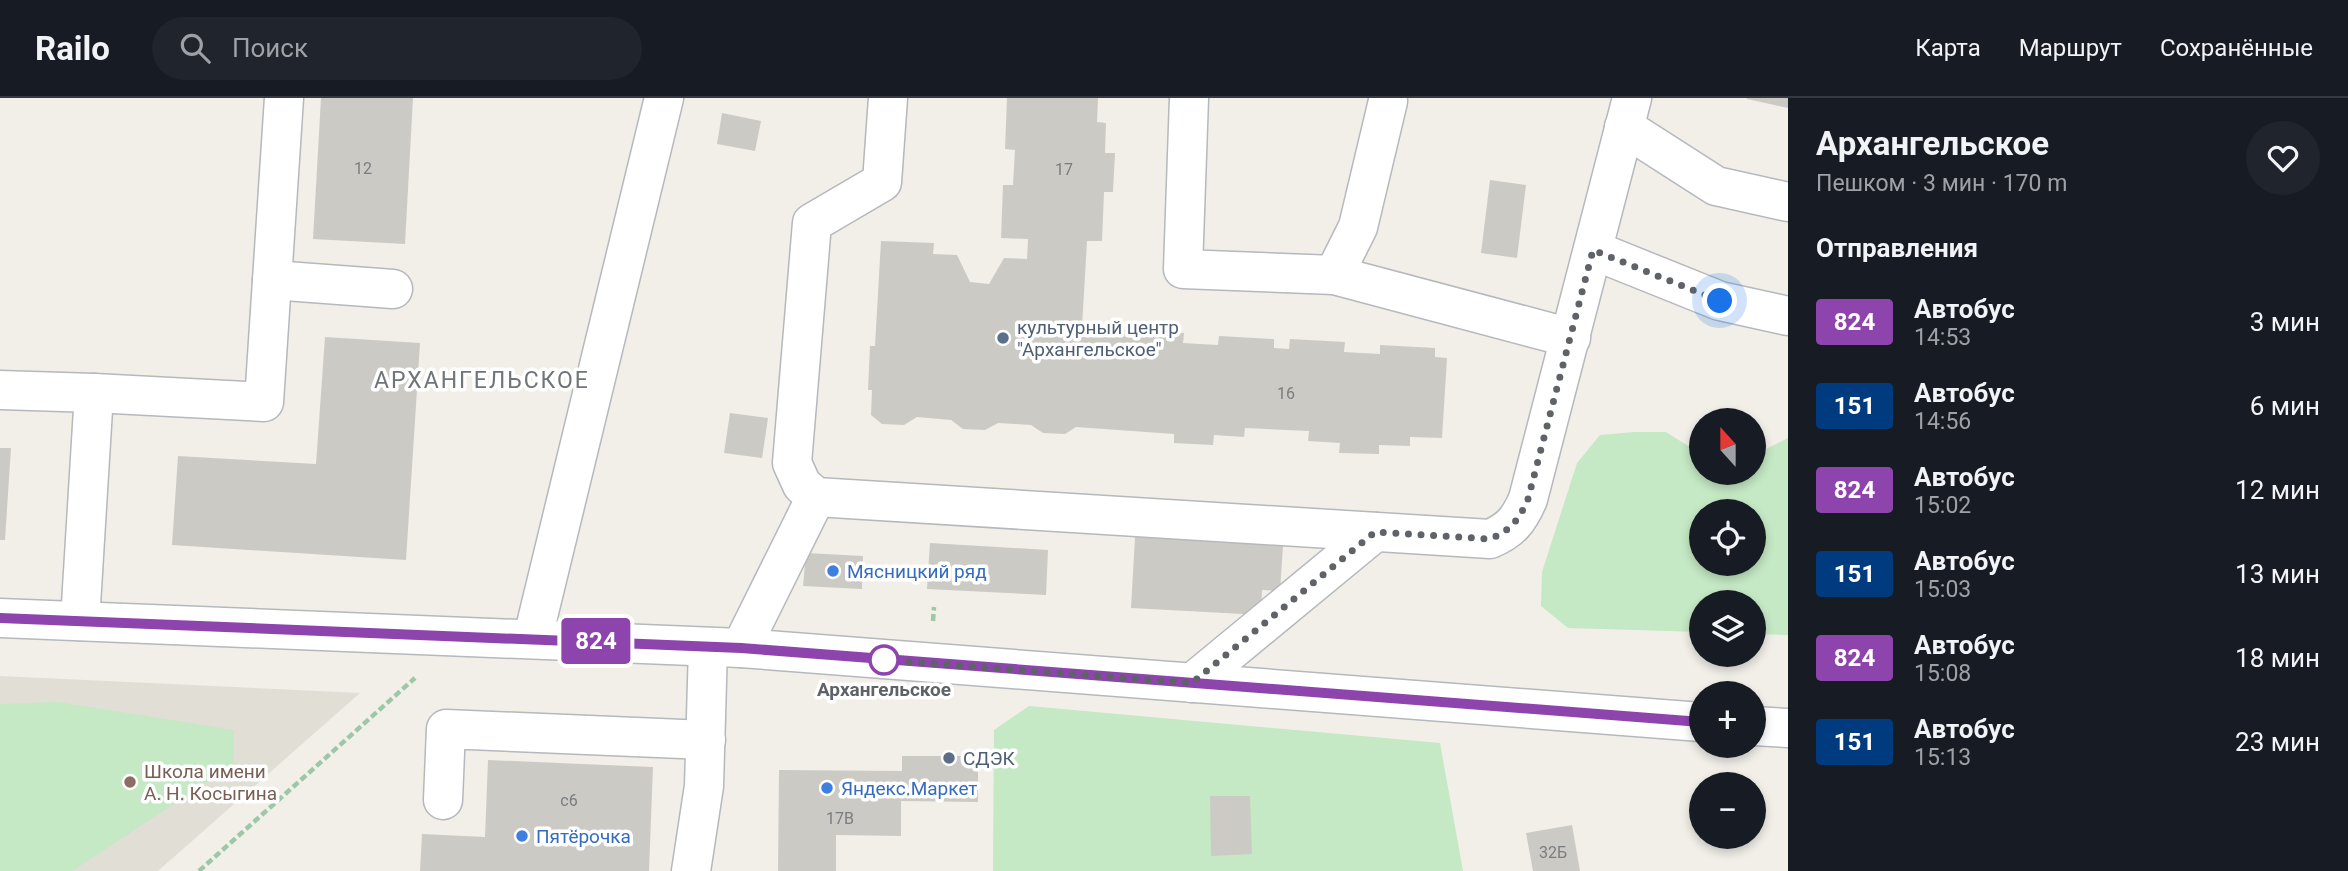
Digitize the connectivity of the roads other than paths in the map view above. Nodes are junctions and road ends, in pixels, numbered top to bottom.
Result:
1 (284, 98) edge
2 (664, 98) edge
3 (888, 98) edge
4 (1189, 98) edge
5 (1388, 101) dead end
6 (1628, 113) edge
7 (1788, 202) edge
8 (1593, 250) junction
9 (1334, 275) junction
10 (272, 280) junction
11 (393, 289) dead end
12 (1788, 316) edge
13 (1571, 338) junction
14 (0, 390) edge
15 (94, 393) junction
16 (816, 497) junction
17 (1375, 532) junction
18 (0, 618) edge
19 (79, 621) junction
20 (533, 637) junction
21 (724, 648) junction
22 (1192, 683) junction
23 (1689, 721) edge
24 (1766, 727) edge
25 (1788, 728) edge
26 (706, 740) junction
27 (443, 800) dead end
28 (691, 871) edge

1 - 10 street
2 - 20 street
3 - 16 street
4 - 9 street
5 - 9 street
6 - 7 street
6 - 8 street
8 - 12 street
8 - 13 street
9 - 13 street
10 - 11 street
10 - 15 street
13 - 17 street
14 - 15 street
15 - 19 street
16 - 17 street
16 - 21 street
17 - 22 street
18 - 19 street
19 - 20 street
20 - 21 street
21 - 22 street
21 - 26 street
22 - 23 street
24 - 25 street
26 - 27 street
26 - 28 street

